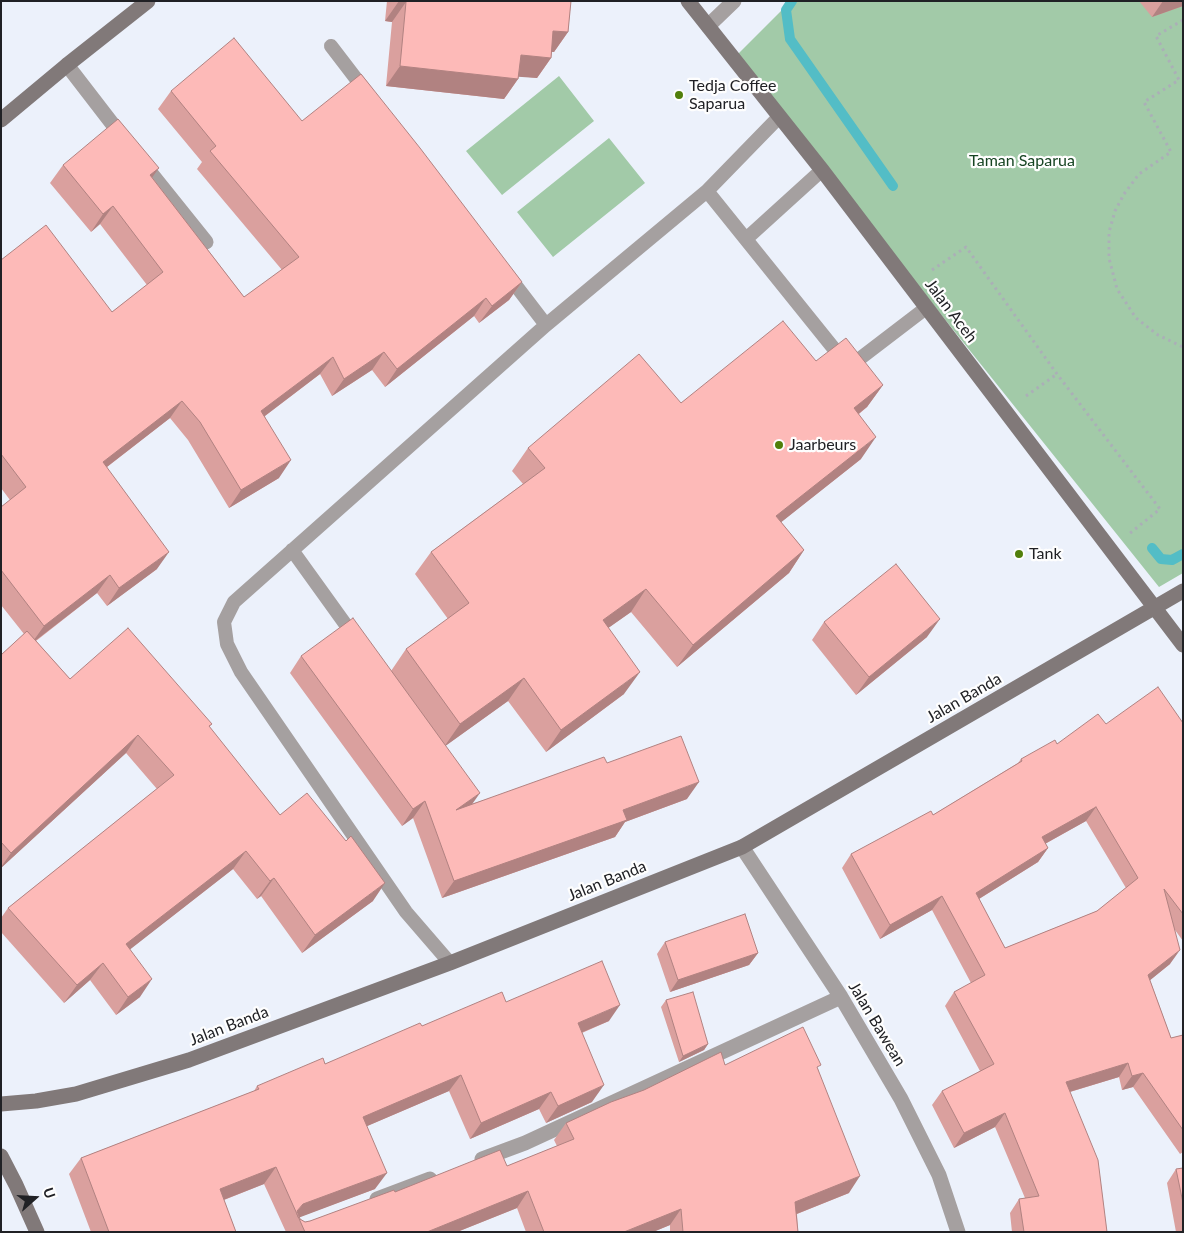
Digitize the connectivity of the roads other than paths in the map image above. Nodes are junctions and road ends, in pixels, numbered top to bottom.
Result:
1 (148, 1) edge
2 (688, 1) edge
3 (734, 1) edge
4 (708, 26) junction
5 (331, 46) dead end
6 (67, 65) junction
7 (373, 100) edge
8 (779, 117) junction
9 (1, 120) edge
10 (822, 170) junction
11 (707, 191) junction
12 (746, 239) junction
13 (206, 242) dead end
14 (498, 263) edge
15 (926, 308) junction
16 (546, 325) junction
17 (292, 550) junction
18 (1183, 591) edge
19 (1154, 608) junction
20 (1183, 644) edge
21 (366, 652) edge
22 (742, 847) junction
23 (450, 963) junction
24 (841, 997) junction
25 (1, 1104) edge
26 (1, 1156) edge
27 (470, 1164) edge
28 (442, 1174) edge
29 (360, 1205) edge
30 (37, 1232) edge
31 (958, 1232) edge

1 - 6 street
2 - 4 street, Jalan Aceh
3 - 4 street
4 - 8 street, Jalan Aceh
5 - 7 lane
6 - 9 street
6 - 13 street
8 - 10 street, Jalan Aceh
8 - 11 lane
10 - 12 lane
10 - 15 street, Jalan Aceh
11 - 12 lane
11 - 16 lane
12 - 15 lane
14 - 16 lane
15 - 19 street, Jalan Aceh
16 - 17 lane
17 - 21 lane
17 - 23 lane
18 - 19 street, Jalan Banda
19 - 20 street, Jalan Aceh
19 - 22 street, Jalan Banda
22 - 23 street, Jalan Banda
22 - 24 street, Jalan Bawean
23 - 25 street, Jalan Banda
24 - 27 street
24 - 31 street, Jalan Bawean
26 - 30 street
28 - 29 street

